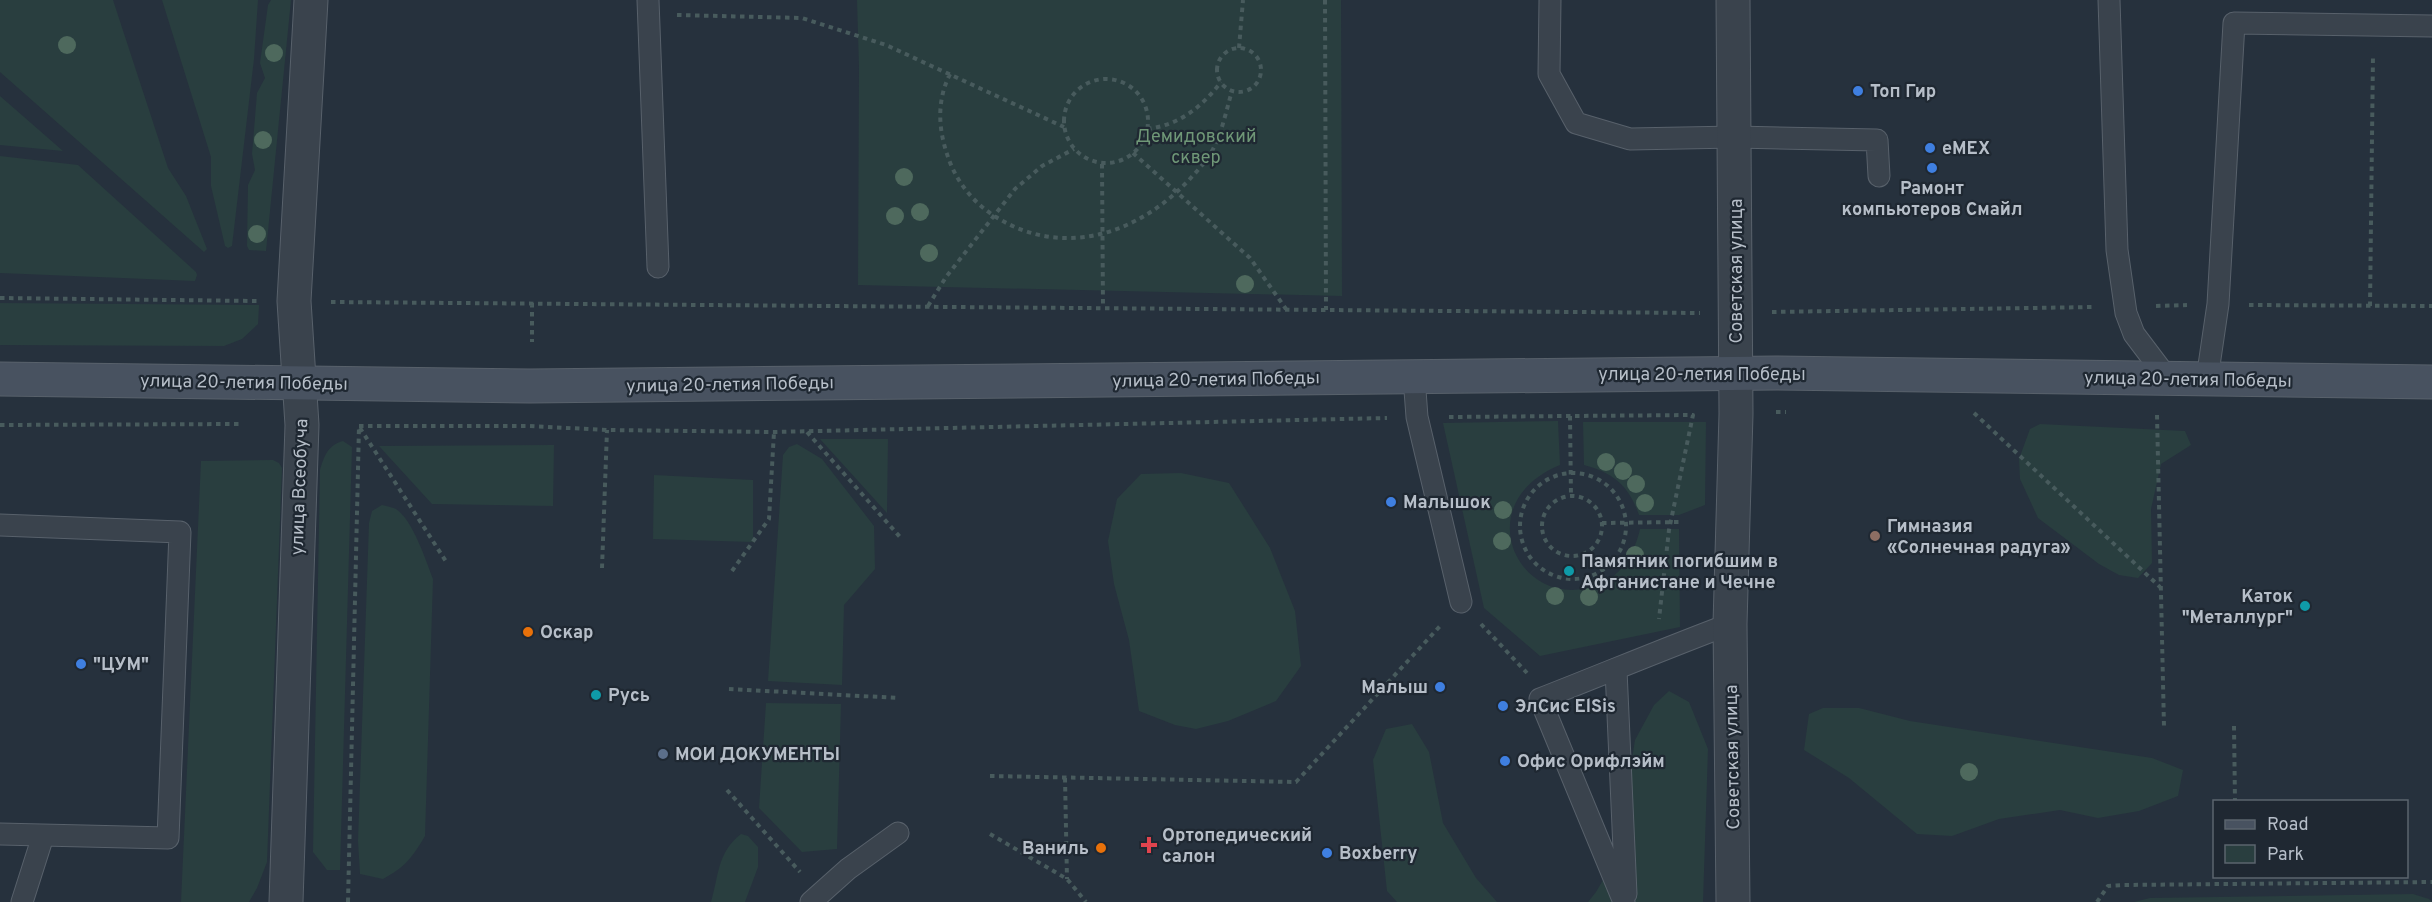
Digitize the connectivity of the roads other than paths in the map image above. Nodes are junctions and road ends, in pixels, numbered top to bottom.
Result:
1 (311, 0) edge
2 (1550, 0) edge
3 (1732, 0) edge
4 (2109, 0) edge
5 (649, 7) edge
6 (2432, 26) edge
7 (1735, 137) junction
8 (1879, 176) dead end
9 (658, 267) dead end
10 (1736, 374) junction
11 (1414, 377) junction
12 (0, 379) edge
13 (2168, 379) junction
14 (2207, 379) junction
15 (301, 382) junction
16 (2432, 382) edge
17 (0, 525) edge
18 (1461, 602) road end
19 (1731, 624) junction
20 (1616, 670) junction
21 (898, 833) dead end
22 (0, 834) edge
23 (43, 836) junction
24 (282, 897) edge
25 (22, 902) edge
26 (811, 902) edge
27 (1625, 902) edge
28 (1733, 902) edge

1 - 15 street, улица Всеобуча
2 - 7 lane
3 - 7 street, Советская улица
4 - 13 lane
5 - 9 lane
6 - 14 lane
7 - 8 lane
7 - 10 street, Советская улица
10 - 11 street, улица 20-летия Победы
10 - 13 street, улица 20-летия Победы
10 - 19 street, Советская улица
11 - 15 street, улица 20-летия Победы
11 - 18 lane
12 - 15 street, улица 20-летия Победы
13 - 14 street, улица 20-летия Победы
14 - 16 street, улица 20-летия Победы
15 - 24 street, улица Всеобуча
17 - 23 lane
19 - 20 lane
19 - 28 street, Советская улица
20 - 27 lane
20 - 27 lane
21 - 26 lane
22 - 23 lane
23 - 25 lane

